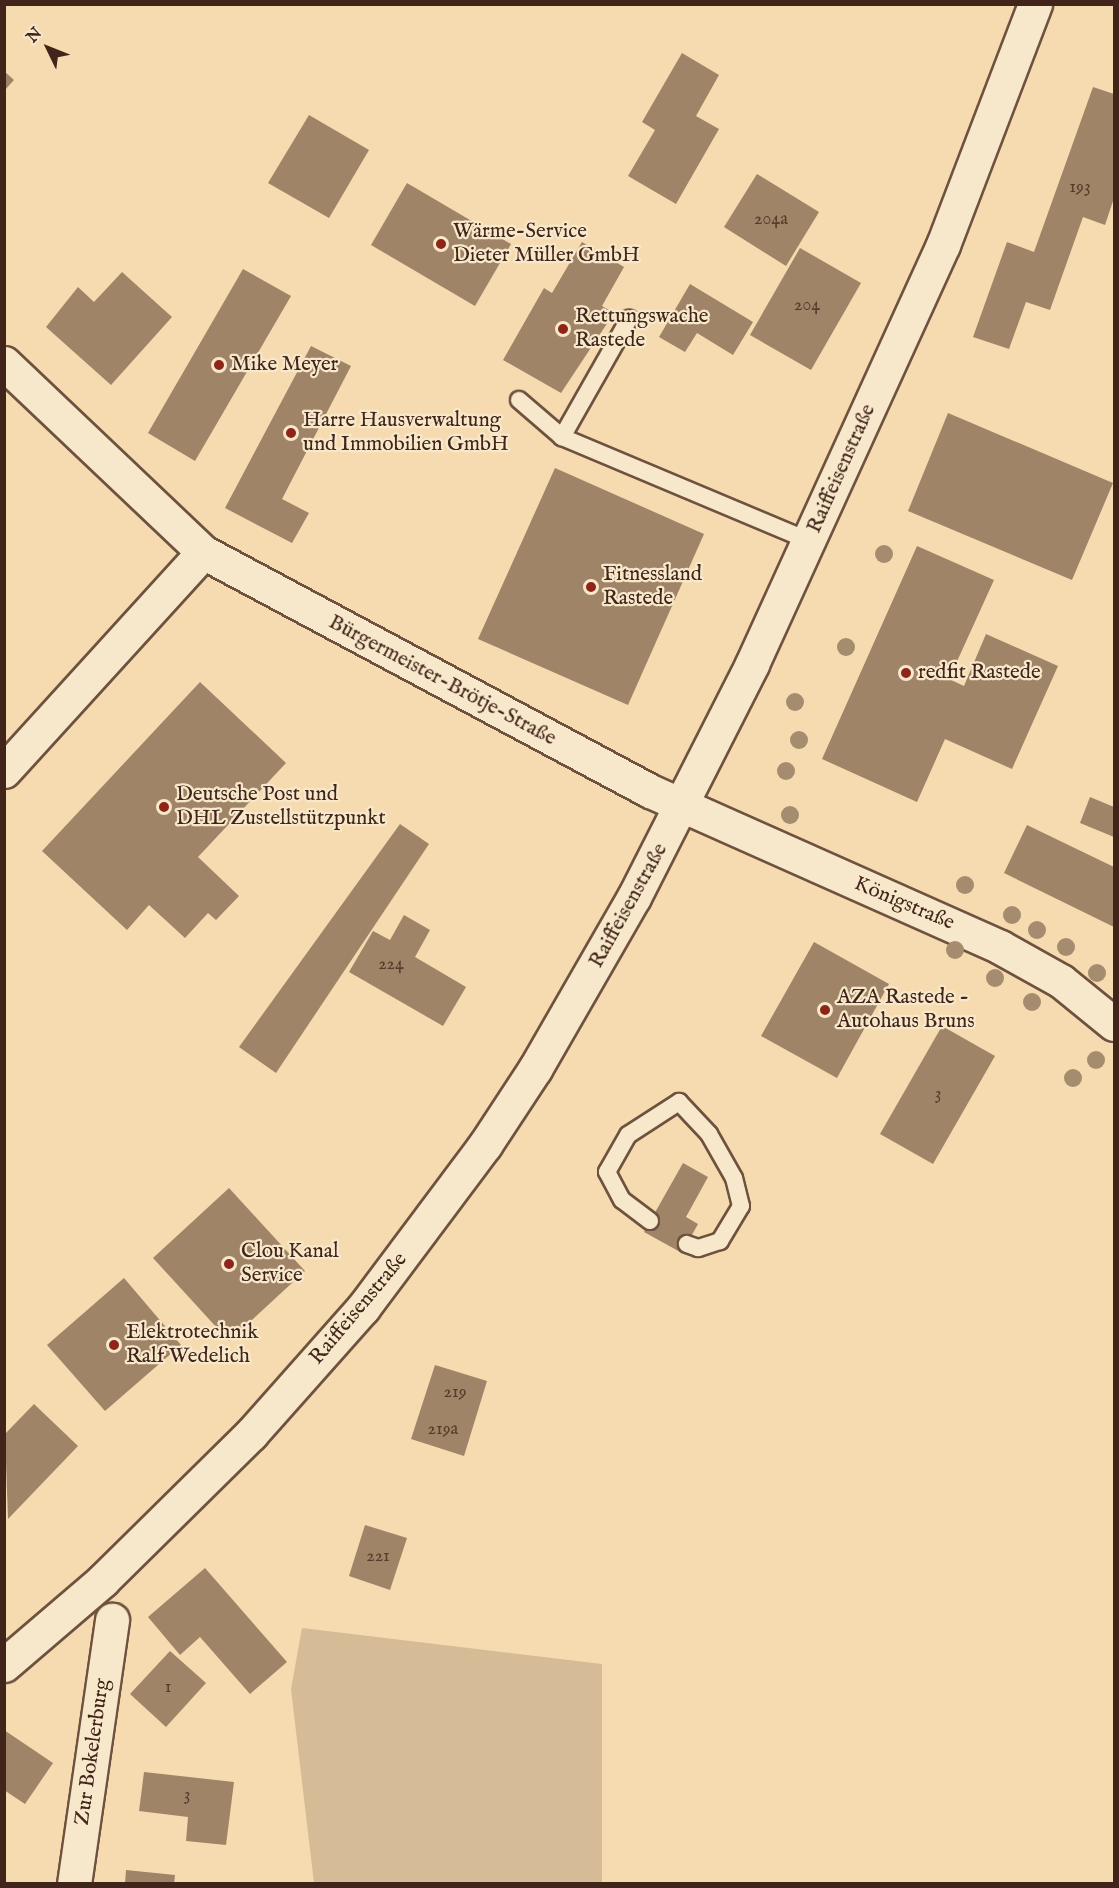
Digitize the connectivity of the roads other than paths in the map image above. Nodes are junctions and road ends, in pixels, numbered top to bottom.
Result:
1 (1035, 4) edge
2 (629, 319) dead end
3 (4, 363) edge
4 (519, 400) dead end
5 (562, 437) junction
6 (809, 541) junction
7 (203, 552) junction
8 (4, 771) edge
9 (682, 806) junction
10 (1114, 1023) edge
11 (650, 1221) dead end
12 (687, 1244) dead end
13 (112, 1620) dead end
14 (4, 1665) edge
15 (74, 1884) edge

1 - 6 main road, Raiffeisenstraße
2 - 5 lane
3 - 7 main road, Bürgermeister-Brötje-Straße
4 - 5 lane
5 - 6 lane
6 - 9 main road, Raiffeisenstraße
7 - 8 main road
7 - 9 main road, Bürgermeister-Brötje-Straße
9 - 10 main road, Königstraße
9 - 14 main road, Raiffeisenstraße
11 - 12 lane
13 - 15 main road, Zur Bokelerburg

